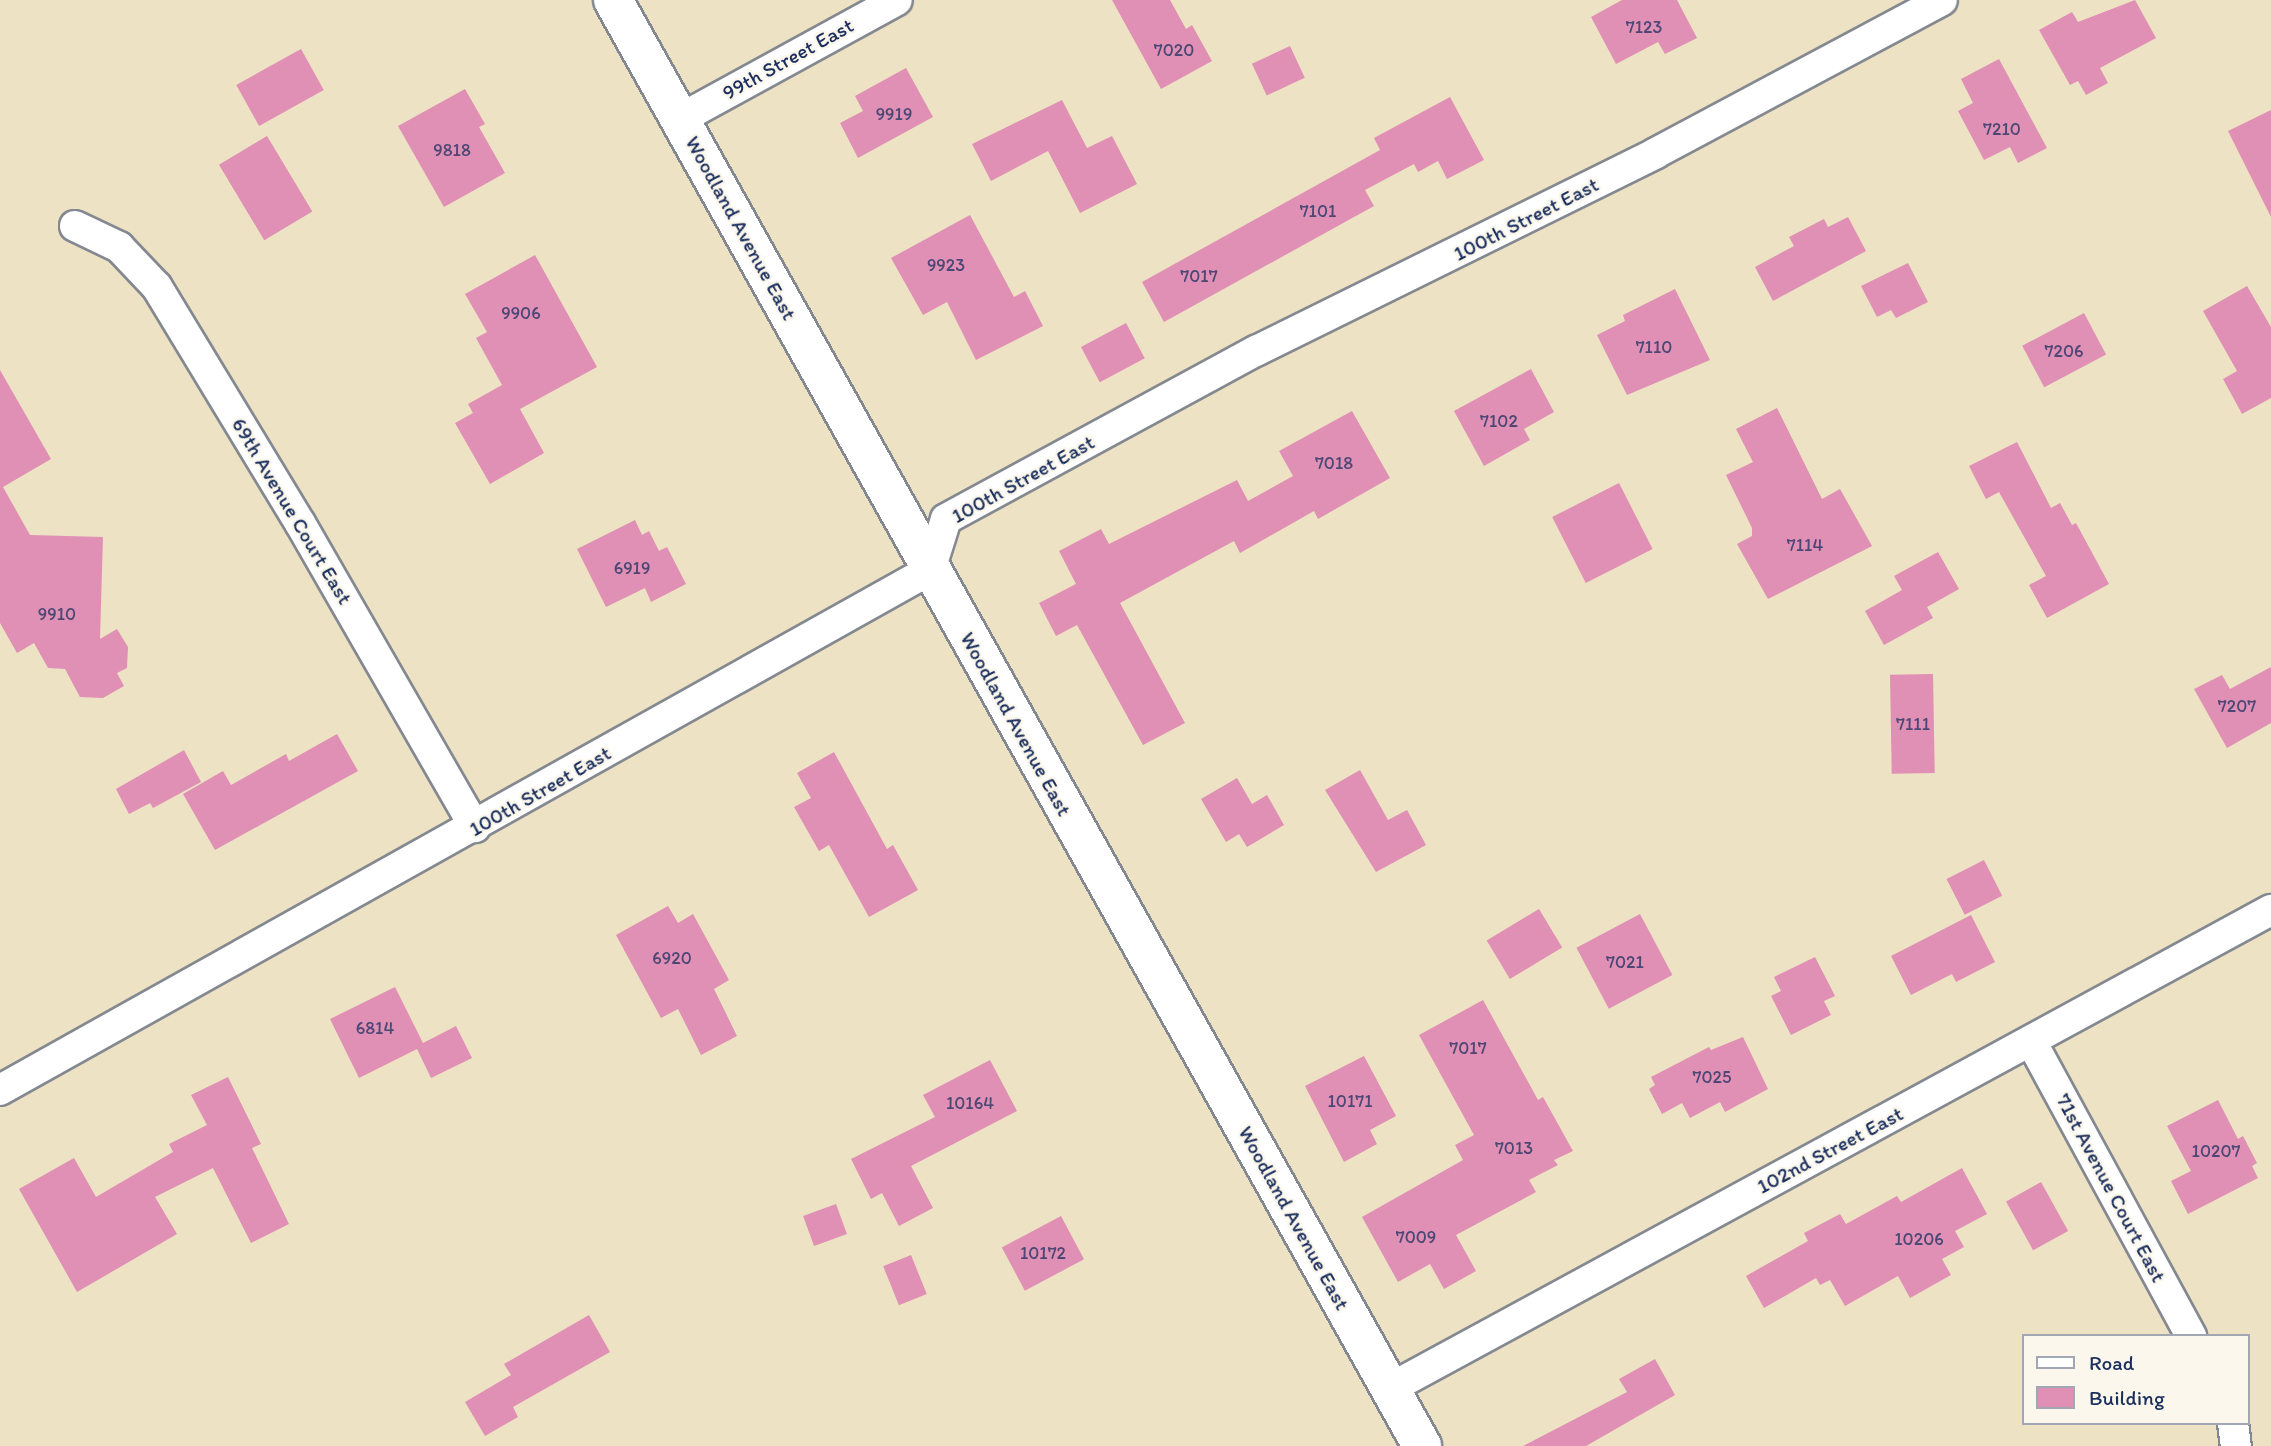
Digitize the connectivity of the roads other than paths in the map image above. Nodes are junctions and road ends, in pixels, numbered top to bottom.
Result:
1 (613, 0) edge
2 (897, 0) edge
3 (1942, 0) edge
4 (680, 119) junction
5 (75, 226) dead end
6 (930, 569) junction
7 (475, 827) junction
8 (2271, 910) edge
9 (2031, 1041) junction
10 (0, 1090) edge
11 (2190, 1334) edge
12 (1389, 1389) junction
13 (2233, 1425) edge
14 (1422, 1446) edge
15 (2236, 1446) edge

1 - 4 street, Woodland Avenue East
2 - 4 street, 99th Street East
3 - 6 street, 100th Street East
4 - 6 street, Woodland Avenue East
5 - 7 street, 69th Avenue Court East
6 - 7 street, 100th Street East
6 - 12 street, Woodland Avenue East
7 - 10 street, 100th Street East
8 - 9 street, 102nd Street East
9 - 11 street, 71st Avenue Court East
9 - 12 street, 102nd Street East
12 - 14 street, Woodland Avenue East
13 - 15 street

